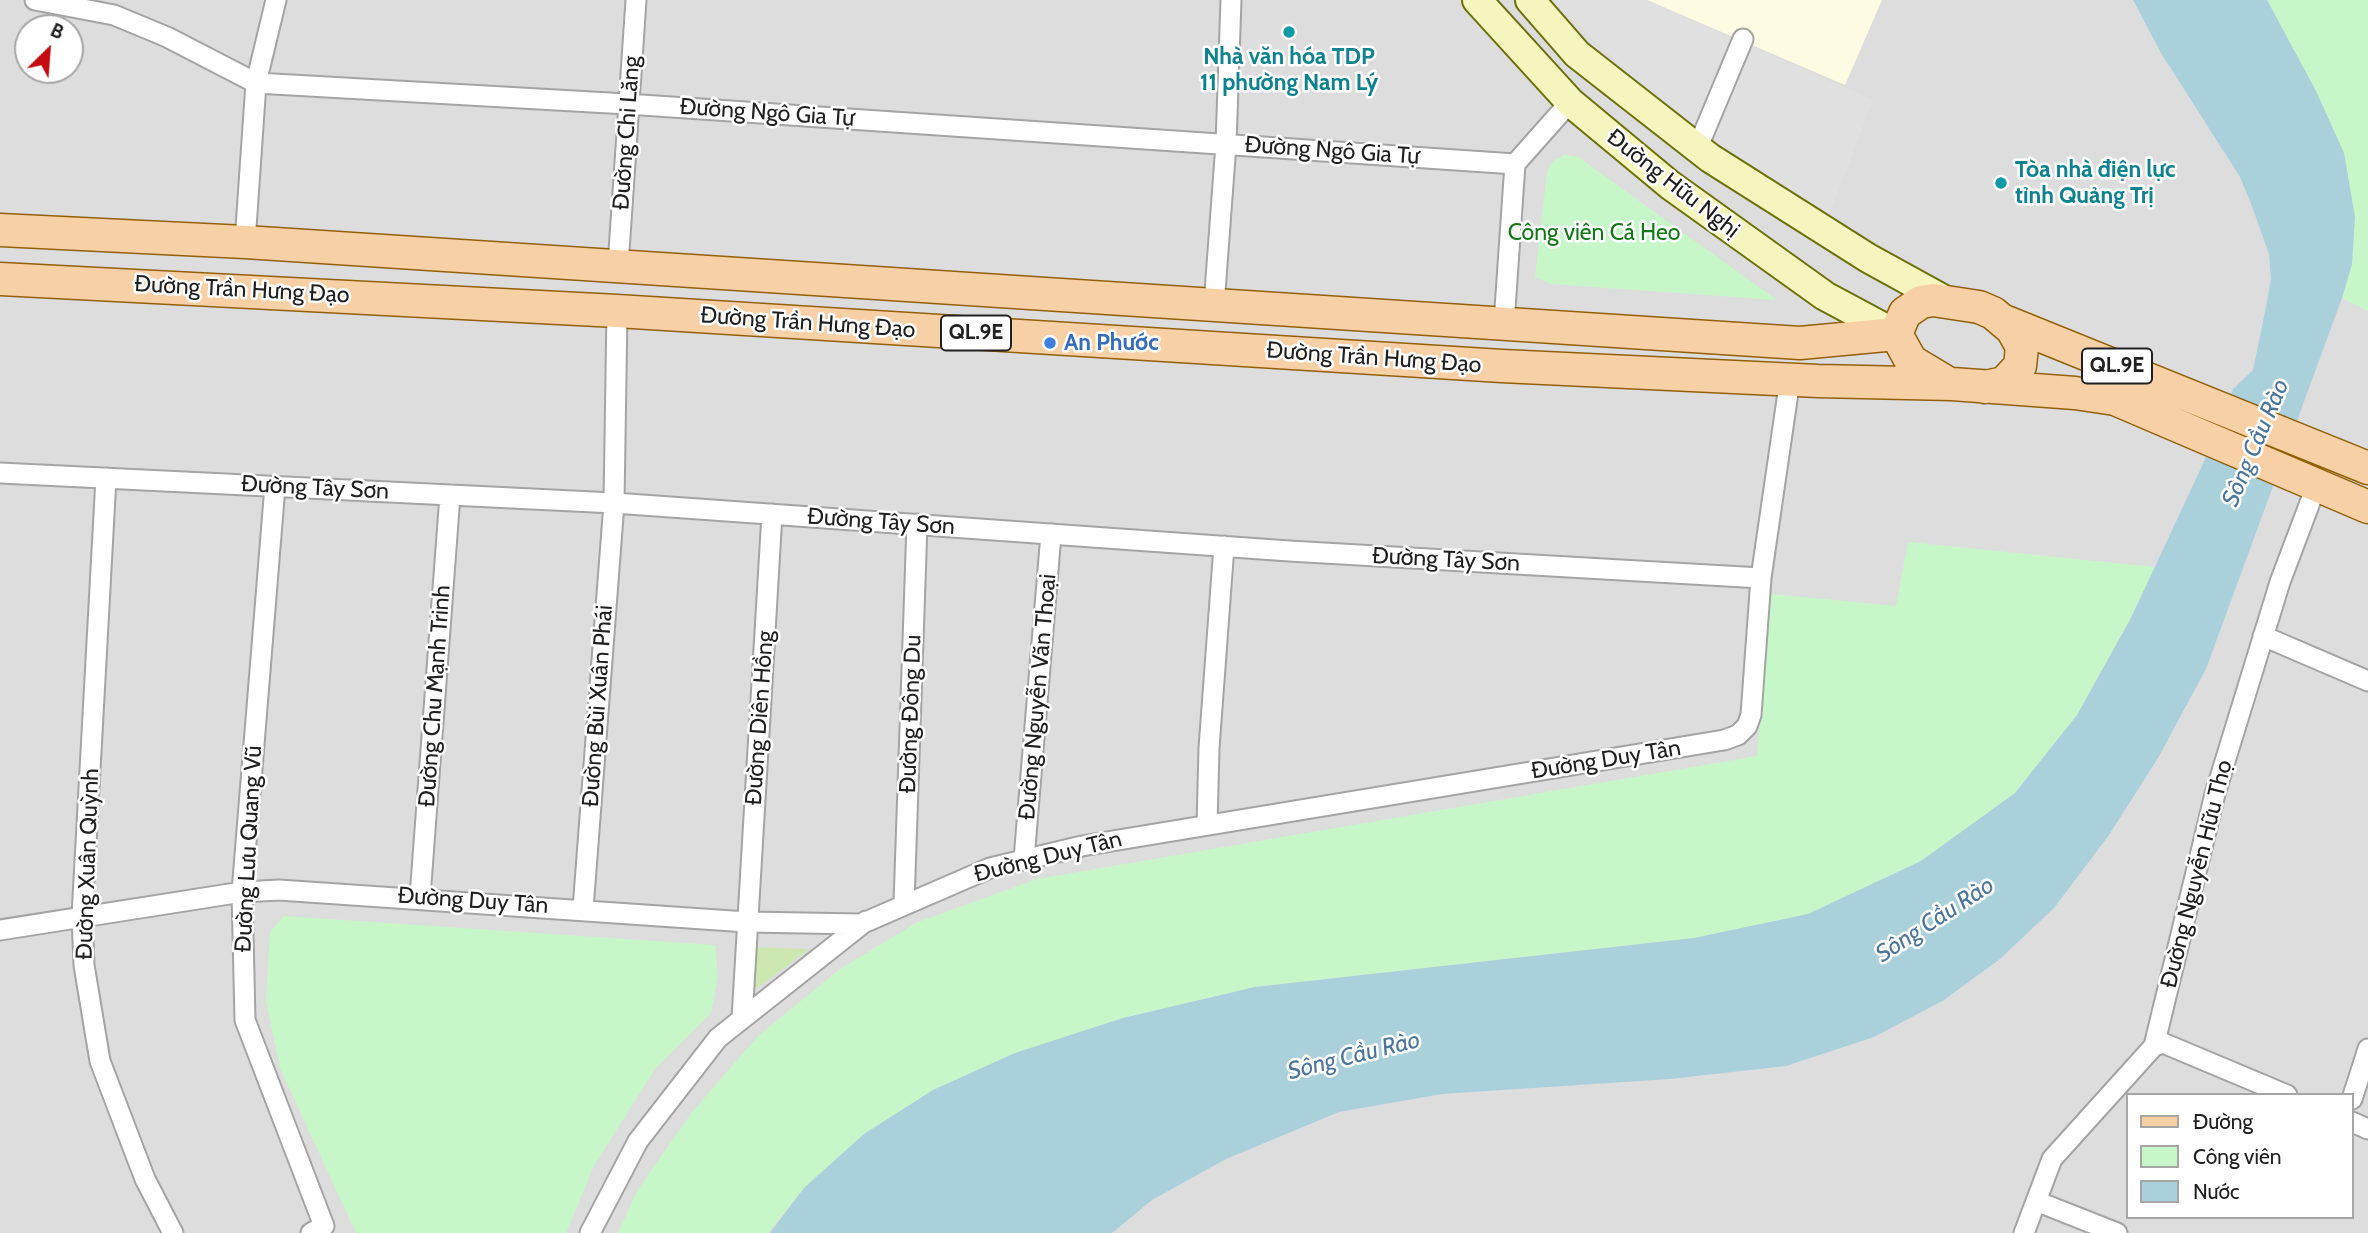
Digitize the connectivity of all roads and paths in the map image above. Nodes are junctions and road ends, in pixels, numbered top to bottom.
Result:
1 (34, 0) edge
2 (276, 0) edge
3 (636, 0) edge
4 (1231, 0) edge
5 (1477, 0) edge
6 (1530, 0) edge
7 (1743, 39) dead end
8 (256, 83) junction
9 (1570, 102) junction
10 (627, 104) junction
11 (1226, 144) junction
12 (1697, 149) junction
13 (1515, 164) junction
14 (0, 230) edge
15 (245, 242) junction
16 (618, 266) junction
17 (0, 279) edge
18 (243, 289) junction
19 (1948, 302) junction
20 (1214, 305) junction
21 (617, 311) junction
22 (2004, 321) junction
23 (1504, 323) junction
24 (1896, 334) junction
25 (1502, 366) junction
26 (1790, 379) junction
27 (1952, 384) junction
28 (1986, 387) junction
29 (2368, 468) edge
30 (0, 473) edge
31 (106, 478) junction
32 (2306, 480) junction
33 (275, 486) junction
34 (450, 495) junction
35 (614, 503) junction
36 (2368, 507) edge
37 (772, 514) junction
38 (917, 524) junction
39 (1051, 534) junction
40 (1224, 546) junction
41 (1761, 578) junction
42 (2263, 636) junction
43 (2368, 681) edge
44 (1207, 825) junction
45 (1024, 859) junction
46 (242, 892) junction
47 (420, 897) junction
48 (904, 903) junction
49 (583, 909) junction
50 (82, 916) junction
51 (867, 920) junction
52 (747, 922) junction
53 (0, 930) edge
54 (742, 1019) junction
55 (2154, 1046) junction
56 (2368, 1049) edge
57 (2282, 1093) edge
58 (2354, 1093) edge
59 (2036, 1201) junction
60 (321, 1231) edge
61 (173, 1233) edge
62 (590, 1233) edge
63 (2024, 1233) edge
64 (2117, 1233) edge

1 - 8 street, Đường Ngô Gia Tự
2 - 8 street
3 - 10 street, Đường Chi Lăng
4 - 11 street
5 - 9 main road, Đường Hữu Nghị
6 - 12 main road, Đường Hữu Nghị
7 - 12 street
8 - 10 street, Đường Ngô Gia Tự
8 - 15 street
9 - 13 street
9 - 24 main road, Đường Hữu Nghị
10 - 11 street, Đường Ngô Gia Tự
10 - 16 street, Đường Chi Lăng
11 - 13 street, Đường Ngô Gia Tự
11 - 20 street
12 - 19 main road, Đường Hữu Nghị
13 - 23 street
14 - 15 main road, Đường Trần Hưng Đạo / QL.9E
15 - 16 main road, Đường Trần Hưng Đạo / QL.9E
15 - 18 main road
16 - 20 main road, Đường Trần Hưng Đạo / QL.9E
16 - 21 main road
17 - 18 main road, Đường Trần Hưng Đạo / QL.9E
18 - 21 main road, Đường Trần Hưng Đạo / QL.9E
19 - 22 main road
19 - 24 main road
20 - 23 main road, Đường Trần Hưng Đạo / QL.9E
21 - 25 main road, Đường Trần Hưng Đạo / QL.9E
21 - 35 street, Đường Bùi Xuân Phái
22 - 28 main road
22 - 29 main road, QL.9E
23 - 24 main road, Đường Trần Hưng Đạo / QL.9E
23 - 25 main road
24 - 27 main road, Đường Trần Hưng Đạo
25 - 26 main road, Đường Trần Hưng Đạo / QL.9E
26 - 27 main road, Đường Trần Hưng Đạo / QL.9E
26 - 41 street, Đường Duy Tân
27 - 28 main road, Đường Trần Hưng Đạo
28 - 32 main road, Đường Trần Hưng Đạo / QL.9E
30 - 31 street, Đường Tây Sơn
31 - 33 street, Đường Tây Sơn
31 - 50 street, Đường Xuân Quỳnh
32 - 36 main road, QL.9E
32 - 42 street, Đường Nguyễn Hữu Thọ
33 - 34 street, Đường Tây Sơn
33 - 46 street, Đường Lưu Quang Vũ
34 - 35 street, Đường Tây Sơn
34 - 47 street, Đường Chu Mạnh Trinh
35 - 37 street, Đường Tây Sơn
35 - 49 street, Đường Bùi Xuân Phái
37 - 38 street, Đường Tây Sơn
37 - 52 street, Đường Diên Hồng
38 - 39 street, Đường Tây Sơn
38 - 48 street, Đường Đông Du
39 - 40 street, Đường Tây Sơn
39 - 45 street, Đường Nguyễn Văn Thoại
40 - 41 street, Đường Tây Sơn
40 - 44 street
41 - 44 street, Đường Duy Tân
42 - 43 street
42 - 55 street, Đường Nguyễn Hữu Thọ
44 - 45 street, Đường Duy Tân
45 - 48 street, Đường Duy Tân
46 - 47 street, Đường Duy Tân
46 - 50 street, Đường Duy Tân
46 - 60 street, Đường Lưu Quang Vũ
47 - 49 street, Đường Duy Tân
48 - 51 street, Đường Duy Tân
49 - 52 street, Đường Duy Tân
50 - 53 street, Đường Duy Tân
50 - 61 street, Đường Xuân Quỳnh
51 - 52 street, Đường Duy Tân
51 - 54 street
52 - 54 street, Đường Diên Hồng
54 - 62 street
55 - 57 street
55 - 59 street, Đường Nguyễn Hữu Thọ
56 - 58 street
59 - 63 street, Đường Nguyễn Hữu Thọ
59 - 64 street

